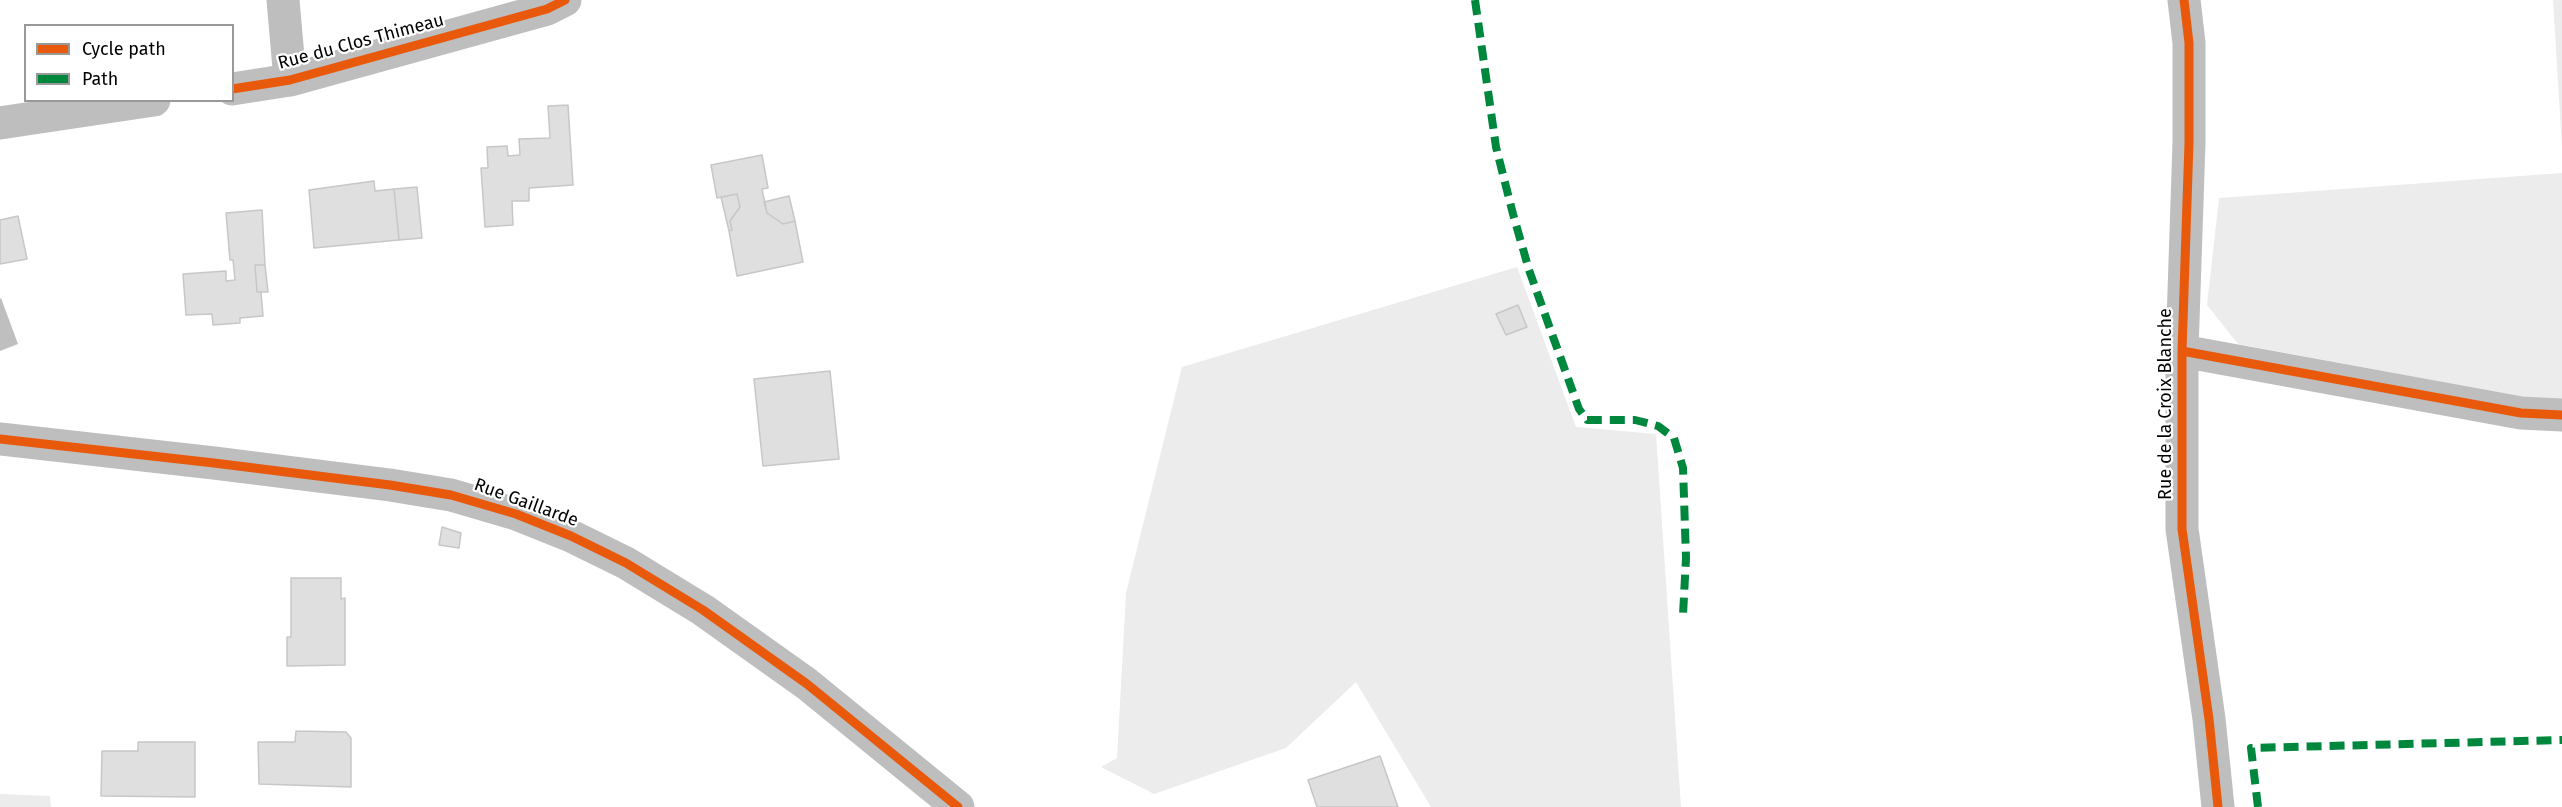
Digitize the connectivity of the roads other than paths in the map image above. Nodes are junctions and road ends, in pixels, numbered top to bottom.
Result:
1 (283, 0) edge
2 (565, 0) edge
3 (2184, 0) edge
4 (290, 80) junction
5 (234, 89) edge
6 (141, 102) edge
7 (0, 123) edge
8 (2182, 351) junction
9 (2562, 415) edge
10 (0, 439) edge
11 (958, 807) edge
12 (2218, 807) edge

1 - 4 street
2 - 4 street, Rue du Clos Thimeau
3 - 8 street, Rue de la Croix Blanche
4 - 5 street, Rue du Clos Thimeau
6 - 7 street
8 - 9 street
8 - 12 street, Rue de la Croix Blanche
10 - 11 street, Rue Gaillarde

